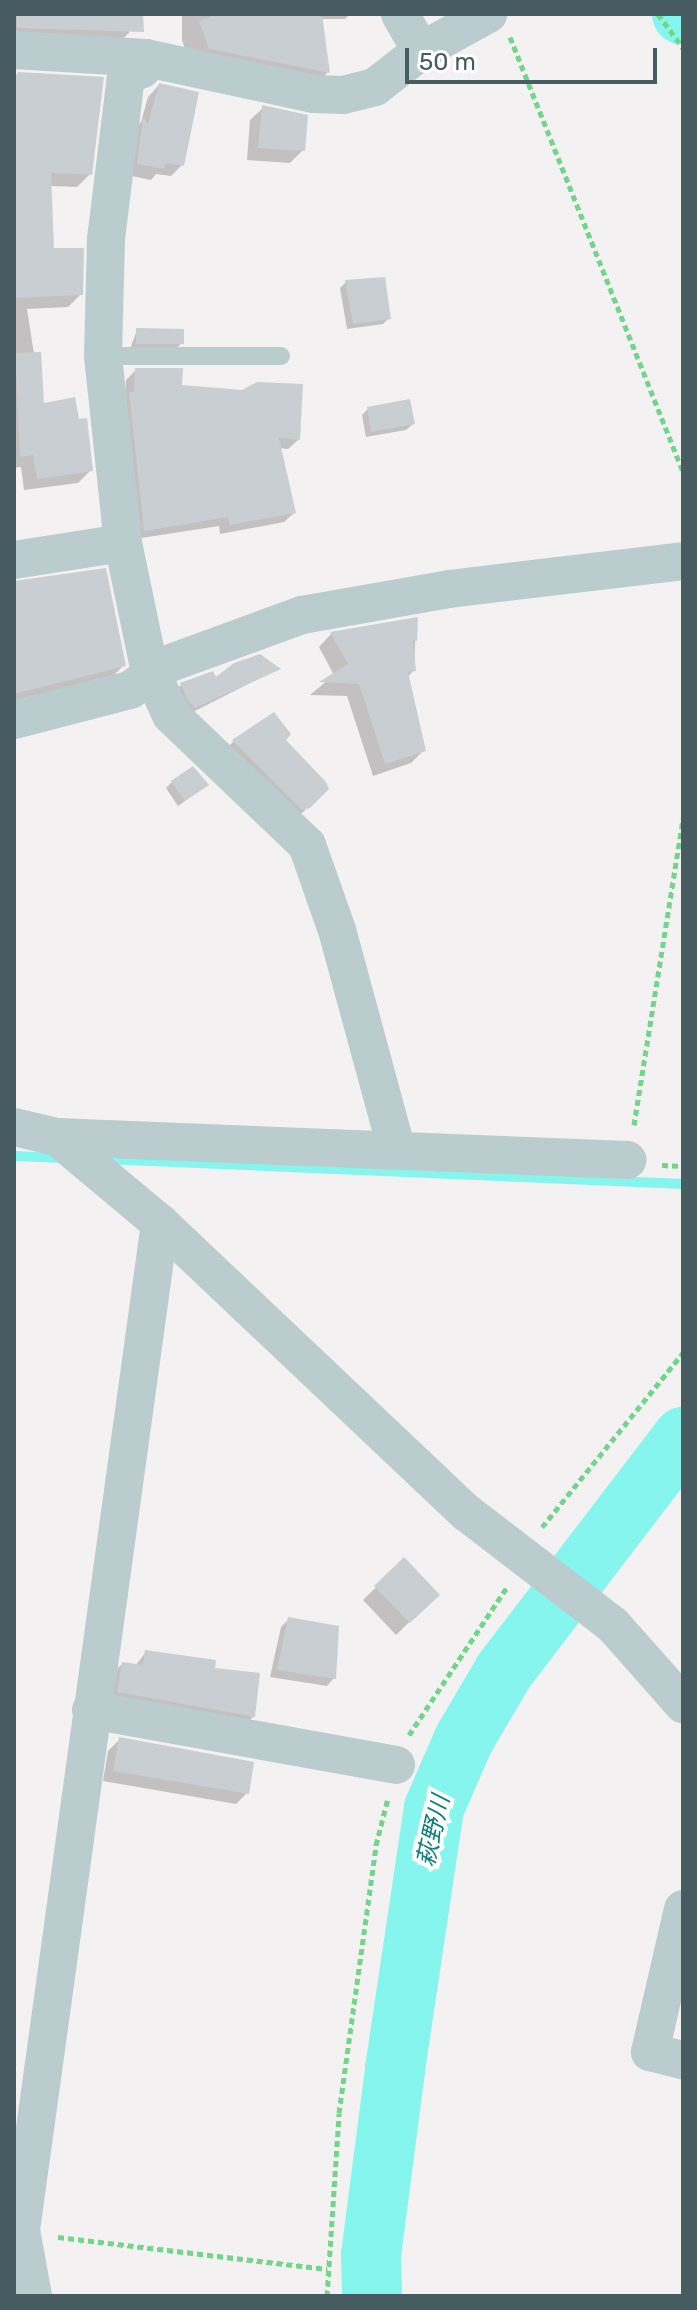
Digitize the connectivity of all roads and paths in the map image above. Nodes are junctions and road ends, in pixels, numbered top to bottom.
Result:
1 (400, 14) edge
2 (658, 14) edge
3 (498, 21) edge
4 (683, 48) edge
5 (14, 50) edge
6 (421, 51) junction
7 (146, 58) junction
8 (103, 356) junction
9 (281, 356) dead end
10 (683, 471) edge
11 (123, 543) junction
12 (14, 560) edge
13 (683, 561) edge
14 (153, 675) junction
15 (14, 720) edge
16 (683, 818) edge
17 (14, 1127) edge
18 (57, 1137) junction
19 (396, 1147) junction
20 (628, 1160) joint
21 (160, 1223) junction
22 (683, 1353) edge
23 (526, 1560) junction
24 (683, 1704) edge
25 (91, 1710) junction
26 (396, 1765) junction
27 (683, 1909) edge
28 (683, 2060) edge
29 (21, 2230) junction
30 (327, 2269) junction
31 (33, 2296) edge
32 (327, 2296) edge

1 - 6 street
2 - 4 path
3 - 6 street
3 - 10 path
5 - 7 street
6 - 7 street
7 - 8 street
8 - 9 lane
8 - 11 street
11 - 12 street
11 - 14 street
13 - 14 street
14 - 15 street
14 - 19 street
16 - 20 path
17 - 18 street
18 - 19 street
18 - 21 street
19 - 20 street
21 - 23 street
21 - 25 street
22 - 23 path
23 - 24 street
23 - 26 path
25 - 26 street
25 - 29 street
26 - 30 path
27 - 28 street
29 - 30 path
29 - 31 street
30 - 32 path

